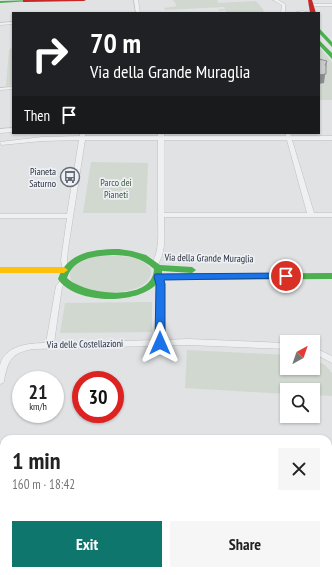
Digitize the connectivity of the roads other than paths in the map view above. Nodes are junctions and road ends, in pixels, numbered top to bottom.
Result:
1 (28, 0) edge
2 (84, 0) edge
3 (136, 0) edge
4 (276, 0) edge
5 (0, 2) edge
6 (332, 5) edge
7 (309, 9) edge
8 (137, 12) edge
9 (283, 12) edge
10 (298, 12) edge
11 (12, 23) edge
12 (0, 24) edge
13 (320, 32) edge
14 (320, 43) edge
15 (331, 51) edge
16 (12, 88) edge
17 (0, 89) edge
18 (12, 130) edge
19 (0, 131) edge
20 (289, 135) edge
21 (83, 136) edge
22 (161, 136) edge
23 (332, 138) edge
24 (1, 143) dead end
25 (160, 215) junction
26 (311, 215) junction
27 (332, 215) edge
28 (0, 216) edge
29 (70, 216) junction
30 (332, 269) edge
31 (0, 270) edge
32 (157, 272) junction
33 (64, 275) junction
34 (332, 276) edge
35 (0, 277) edge
36 (160, 343) junction
37 (50, 344) junction
38 (280, 346) edge
39 (320, 354) edge
40 (332, 360) edge
41 (0, 381) edge

1 - 2 street
1 - 5 street
3 - 8 street
4 - 9 street
6 - 7 street
7 - 10 street
11 - 12 street
13 - 15 street
14 - 15 street
16 - 17 street
18 - 19 street
20 - 22 street
20 - 23 street
20 - 26 street
21 - 22 street
21 - 24 street
21 - 29 street
22 - 25 street
25 - 26 street
25 - 32 street
26 - 27 street
28 - 29 street
29 - 33 street
30 - 32 street, Via della Grande Muraglia
31 - 33 street
32 - 33 street, Via della Grande Muraglia
32 - 33 street
32 - 34 street, Via della Grande Muraglia
32 - 36 street
33 - 35 street
33 - 37 street
36 - 37 street, Via delle Costellazioni
36 - 38 street, Via delle Costellazioni
37 - 41 street, Via delle Costellazioni
39 - 40 street

